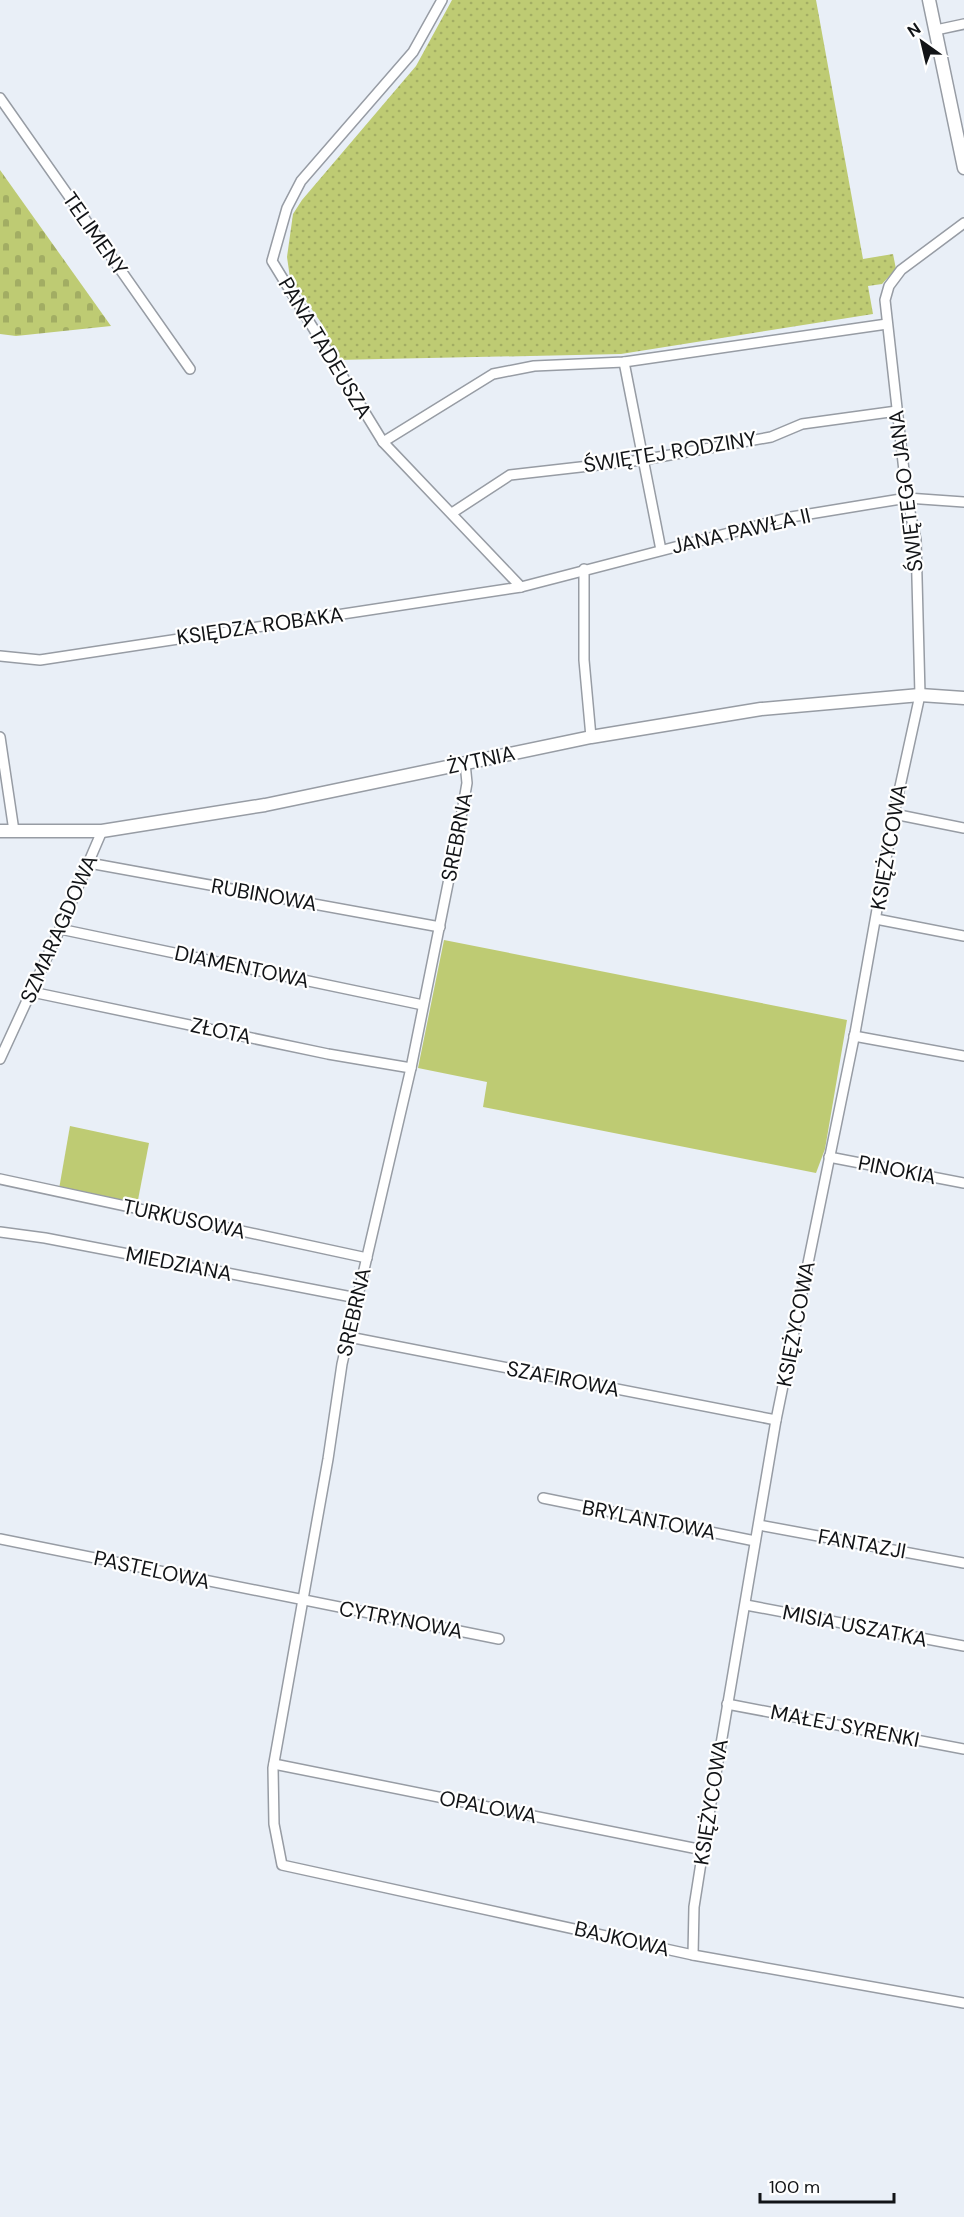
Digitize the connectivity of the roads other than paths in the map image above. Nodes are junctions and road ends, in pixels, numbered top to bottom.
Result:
1 (442, 0) edge
2 (929, 0) edge
3 (964, 24) edge
4 (936, 30) junction
5 (2, 104) edge
6 (964, 168) edge
7 (964, 223) edge
8 (887, 324) junction
9 (624, 362) junction
10 (190, 369) dead end
11 (897, 411) junction
12 (383, 442) junction
13 (642, 460) junction
14 (908, 498) junction
15 (964, 502) edge
16 (452, 513) junction
17 (661, 550) junction
18 (584, 569) junction
19 (521, 587) junction
20 (0, 656) edge
21 (920, 695) junction
22 (964, 698) edge
23 (0, 737) edge
24 (591, 737) junction
25 (465, 764) junction
26 (894, 814) junction
27 (964, 828) edge
28 (0, 831) edge
29 (14, 831) junction
30 (102, 831) junction
31 (89, 863) junction
32 (876, 919) junction
33 (440, 927) junction
34 (60, 929) junction
35 (964, 936) edge
36 (32, 992) junction
37 (423, 1005) junction
38 (854, 1036) junction
39 (964, 1056) edge
40 (0, 1059) edge
41 (411, 1068) junction
42 (829, 1157) junction
43 (0, 1179) edge
44 (964, 1183) edge
45 (0, 1232) edge
46 (367, 1258) junction
47 (357, 1298) junction
48 (349, 1337) junction
49 (776, 1420) junction
50 (543, 1498) dead end
51 (759, 1525) junction
52 (0, 1539) edge
53 (755, 1542) junction
54 (964, 1563) edge
55 (303, 1601) junction
56 (746, 1605) junction
57 (498, 1639) dead end
58 (964, 1646) edge
59 (727, 1704) junction
60 (964, 1749) edge
61 (274, 1764) junction
62 (703, 1850) junction
63 (282, 1865) joint
64 (693, 1955) junction
65 (964, 2002) edge

1 - 12 street, PANA TADEUSZA
2 - 4 street
3 - 4 street
4 - 6 street
5 - 10 street, TELIMENY
7 - 8 street, ŚWIĘTEGO JANA
8 - 9 street
8 - 11 street, ŚWIĘTEGO JANA
9 - 12 street
9 - 13 street
11 - 13 street, ŚWIĘTEJ RODZINY
11 - 14 street, ŚWIĘTEGO JANA
12 - 16 street, PANA TADEUSZA
13 - 16 street, ŚWIĘTEJ RODZINY
13 - 17 street
14 - 15 street, JANA PAWŁA II
14 - 17 street, JANA PAWŁA II
14 - 21 street, ŚWIĘTEGO JANA
16 - 19 street, PANA TADEUSZA
17 - 18 street, JANA PAWŁA II
18 - 19 street, JANA PAWŁA II
18 - 24 street
19 - 20 street, KSIĘDZA ROBAKA
21 - 22 street, ŻYTNIA
21 - 24 street, ŻYTNIA
21 - 26 street, KSIĘŻYCOWA
23 - 29 street
24 - 25 street, ŻYTNIA
25 - 30 street, ŻYTNIA
25 - 33 street, SREBRNA
26 - 27 street
26 - 32 street, KSIĘŻYCOWA
28 - 29 street, ŻYTNIA
29 - 30 street, ŻYTNIA
30 - 31 street, SZMARAGDOWA
31 - 33 street, RUBINOWA
31 - 34 street, SZMARAGDOWA
32 - 35 street
32 - 38 street, KSIĘŻYCOWA
33 - 37 street, SREBRNA
34 - 36 street, SZMARAGDOWA
34 - 37 street, DIAMENTOWA
36 - 40 street, SZMARAGDOWA
36 - 41 street, ZŁOTA
37 - 41 street, SREBRNA
38 - 39 street
38 - 42 street, KSIĘŻYCOWA
41 - 46 street, SREBRNA
42 - 44 street, PINOKIA
42 - 49 street, KSIĘŻYCOWA
43 - 46 street, TURKUSOWA
45 - 47 street, MIEDZIANA
46 - 47 street, SREBRNA
47 - 48 street, SREBRNA
48 - 49 street, SZAFIROWA
48 - 55 street, SREBRNA
49 - 51 street, KSIĘŻYCOWA
50 - 53 street, BRYLANTOWA
51 - 53 street, KSIĘŻYCOWA
51 - 54 street, FANTAZJI
52 - 55 street, PASTELOWA
53 - 56 street, KSIĘŻYCOWA
55 - 57 street, CYTRYNOWA
55 - 61 street, SREBRNA
56 - 58 street, MISIA USZATKA
56 - 59 street, KSIĘŻYCOWA
59 - 60 street, MAŁEJ SYRENKI
59 - 62 street, KSIĘŻYCOWA
61 - 62 street, OPALOWA
61 - 63 street, SREBRNA
62 - 64 street, KSIĘŻYCOWA
63 - 64 street, BAJKOWA
64 - 65 street, BAJKOWA

